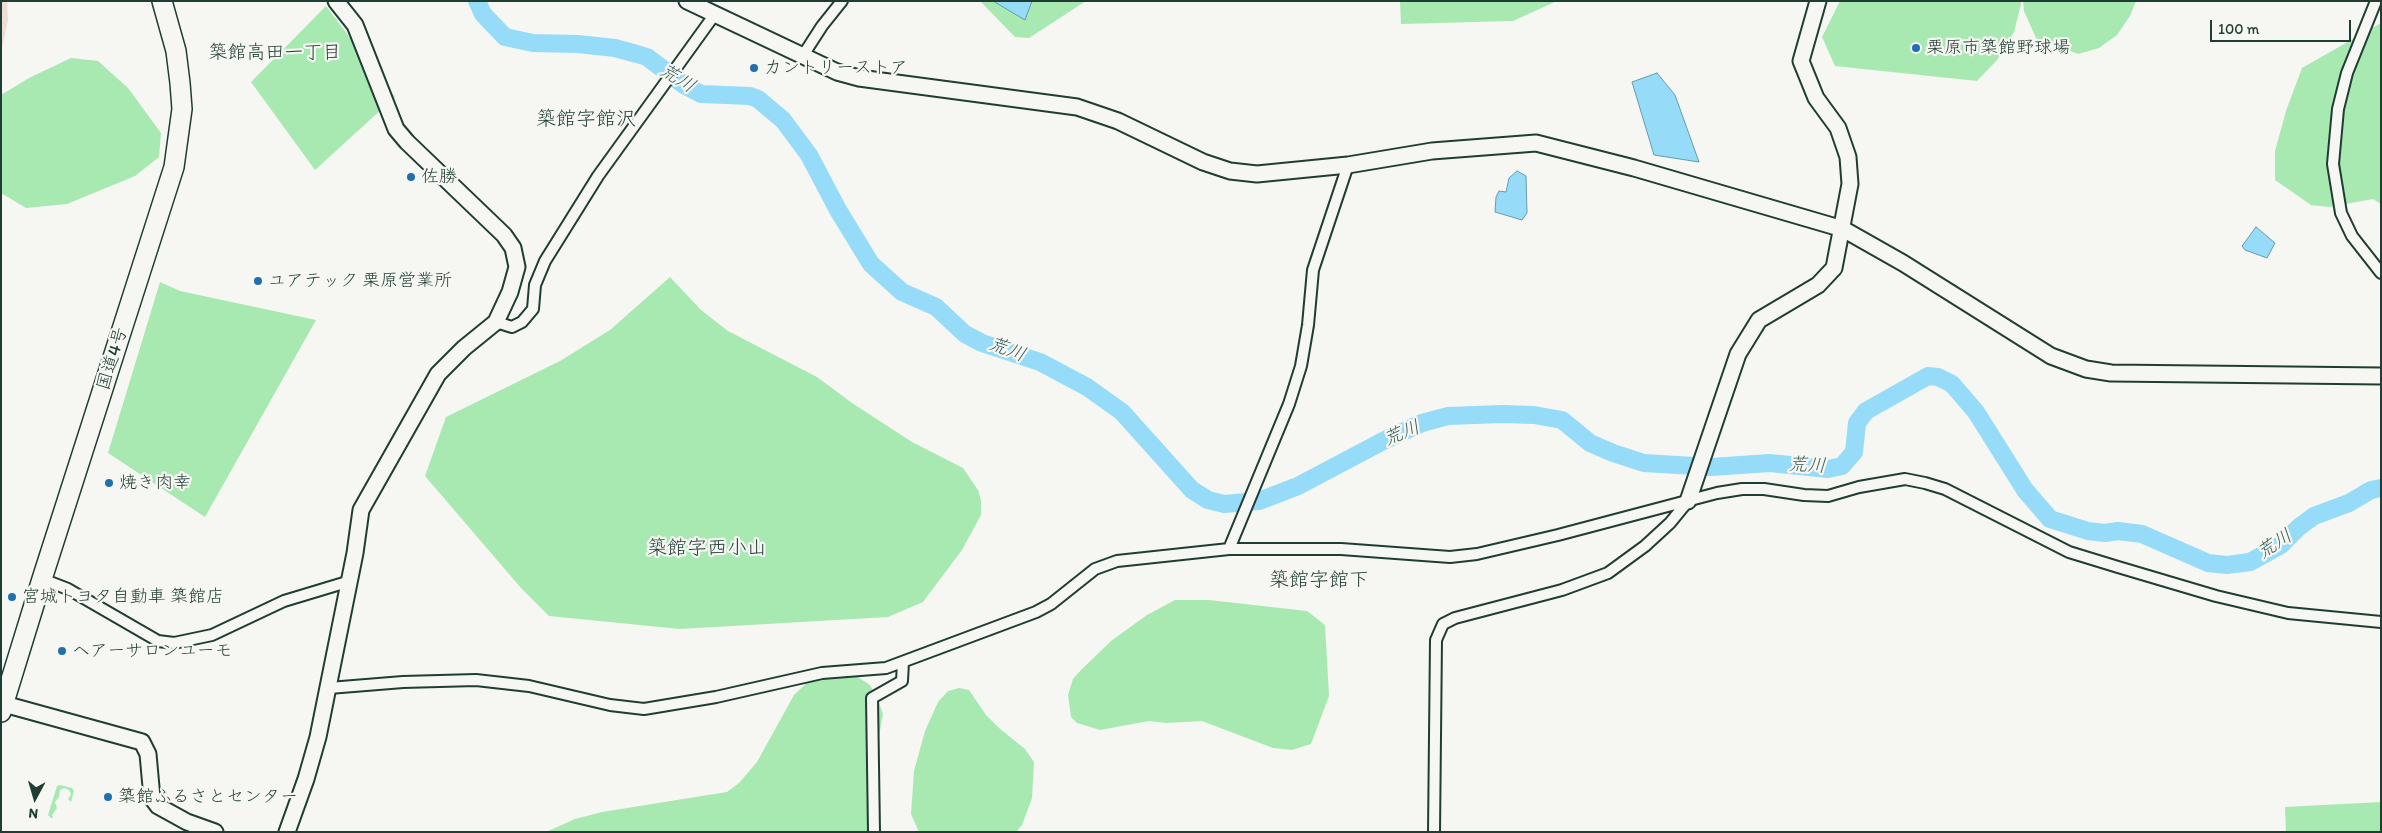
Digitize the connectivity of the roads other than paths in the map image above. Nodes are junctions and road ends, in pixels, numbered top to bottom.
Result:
1 (162, 1) edge
2 (336, 1) edge
3 (687, 1) edge
4 (842, 1) edge
5 (1818, 1) edge
6 (2376, 1) edge
7 (715, 14) junction
8 (802, 58) junction
9 (1348, 165) junction
10 (1842, 229) junction
11 (2381, 273) edge
12 (496, 322) junction
13 (2381, 376) edge
14 (1688, 501) junction
15 (1230, 549) junction
16 (42, 579) junction
17 (348, 582) junction
18 (2381, 622) edge
19 (903, 662) junction
20 (329, 688) junction
21 (2, 708) edge
22 (215, 832) edge
23 (287, 832) edge
24 (874, 832) edge
25 (1434, 832) edge

1 - 16 highway, 国道4号
2 - 12 street
3 - 7 street
4 - 8 street
5 - 10 street
6 - 11 street
7 - 8 street
7 - 12 street
8 - 9 street
9 - 10 street
9 - 15 street
10 - 13 street
10 - 14 street
12 - 17 street
14 - 15 street
14 - 18 street
14 - 25 street
15 - 19 street
16 - 17 street
16 - 21 highway, 国道4号
17 - 20 street
19 - 20 street
19 - 24 street
20 - 23 street
21 - 22 street

